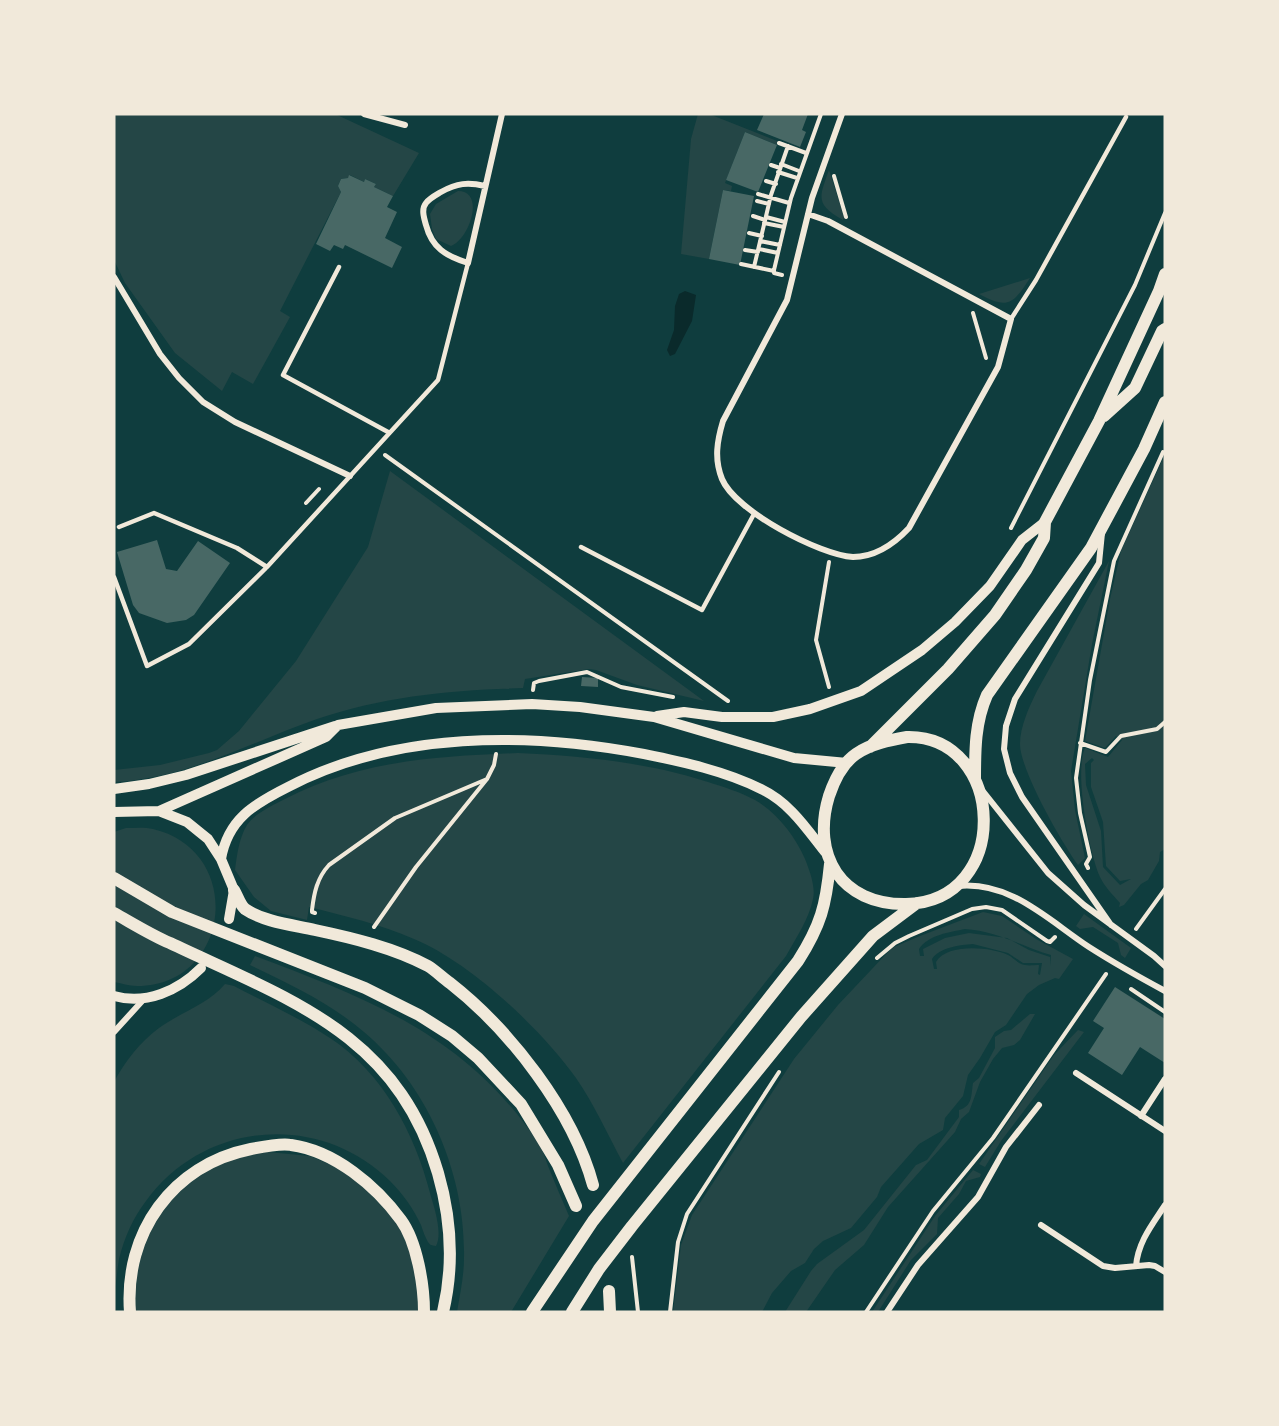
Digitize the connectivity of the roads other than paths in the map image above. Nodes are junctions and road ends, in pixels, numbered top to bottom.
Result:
1 (502, 114) edge
2 (842, 114) edge
3 (368, 115) edge
4 (1126, 117) dead end
5 (405, 125) dead end
6 (485, 186) junction
7 (808, 214) junction
8 (468, 263) junction
9 (339, 267) dead end
10 (1165, 274) edge
11 (114, 277) edge
12 (122, 291) junction
13 (114, 296) edge
14 (1011, 319) junction
15 (1165, 329) edge
16 (1165, 402) edge
17 (1099, 421) junction
18 (388, 432) junction
19 (350, 476) junction
20 (754, 514) junction
21 (1045, 522) junction
22 (1102, 526) junction
23 (119, 527) dead end
24 (581, 547) dead end
25 (267, 567) junction
26 (114, 577) edge
27 (654, 717) junction
28 (338, 725) junction
29 (870, 747) junction
30 (847, 763) junction
31 (975, 780) junction
32 (114, 789) edge
33 (159, 811) junction
34 (114, 812) edge
35 (828, 858) junction
36 (221, 860) junction
37 (114, 878) edge
38 (954, 887) junction
39 (234, 890) junction
40 (916, 903) junction
41 (114, 913) edge
42 (229, 919) dead end
43 (1111, 925) junction
44 (1165, 966) edge
45 (201, 968) dead end
46 (1165, 991) edge
47 (114, 996) edge
48 (145, 999) junction
49 (114, 1032) edge
50 (1076, 1073) dead end
51 (1165, 1079) edge
52 (1039, 1105) dead end
53 (1141, 1116) junction
54 (1165, 1131) edge
55 (593, 1185) dead end
56 (1165, 1204) edge
57 (576, 1206) dead end
58 (1041, 1226) dead end
59 (1136, 1266) junction
60 (1165, 1272) edge
61 (130, 1312) edge
62 (424, 1312) edge
63 (443, 1312) edge
64 (532, 1312) edge
65 (572, 1312) edge
66 (888, 1312) edge

1 - 6 street
2 - 7 street
3 - 5 street
4 - 14 lane
6 - 8 street
6 - 8 street
7 - 14 street
7 - 20 street
8 - 18 lane
9 - 18 lane
10 - 17 main road
11 - 12 street
12 - 13 street
12 - 19 street
14 - 20 street
15 - 17 main road
16 - 22 main road
17 - 21 main road
18 - 19 lane
19 - 25 lane
20 - 24 lane
21 - 27 street
21 - 29 main road
22 - 31 main road
22 - 43 street
23 - 25 lane
25 - 26 lane
27 - 28 street
27 - 30 street
28 - 32 street
28 - 33 street
29 - 30 main road
29 - 31 main road
30 - 35 main road
31 - 38 main road
31 - 43 street
33 - 34 street
33 - 36 street
35 - 36 street
35 - 40 main road
35 - 64 main road
36 - 39 street
37 - 57 main road
38 - 40 main road
38 - 46 street
39 - 42 street
39 - 55 main road
40 - 65 main road
41 - 63 main road
43 - 44 street
45 - 48 street
47 - 48 street
48 - 49 street
50 - 53 street
51 - 53 street
52 - 66 street
53 - 54 street
56 - 59 street
58 - 59 street
59 - 60 street
61 - 62 main road

